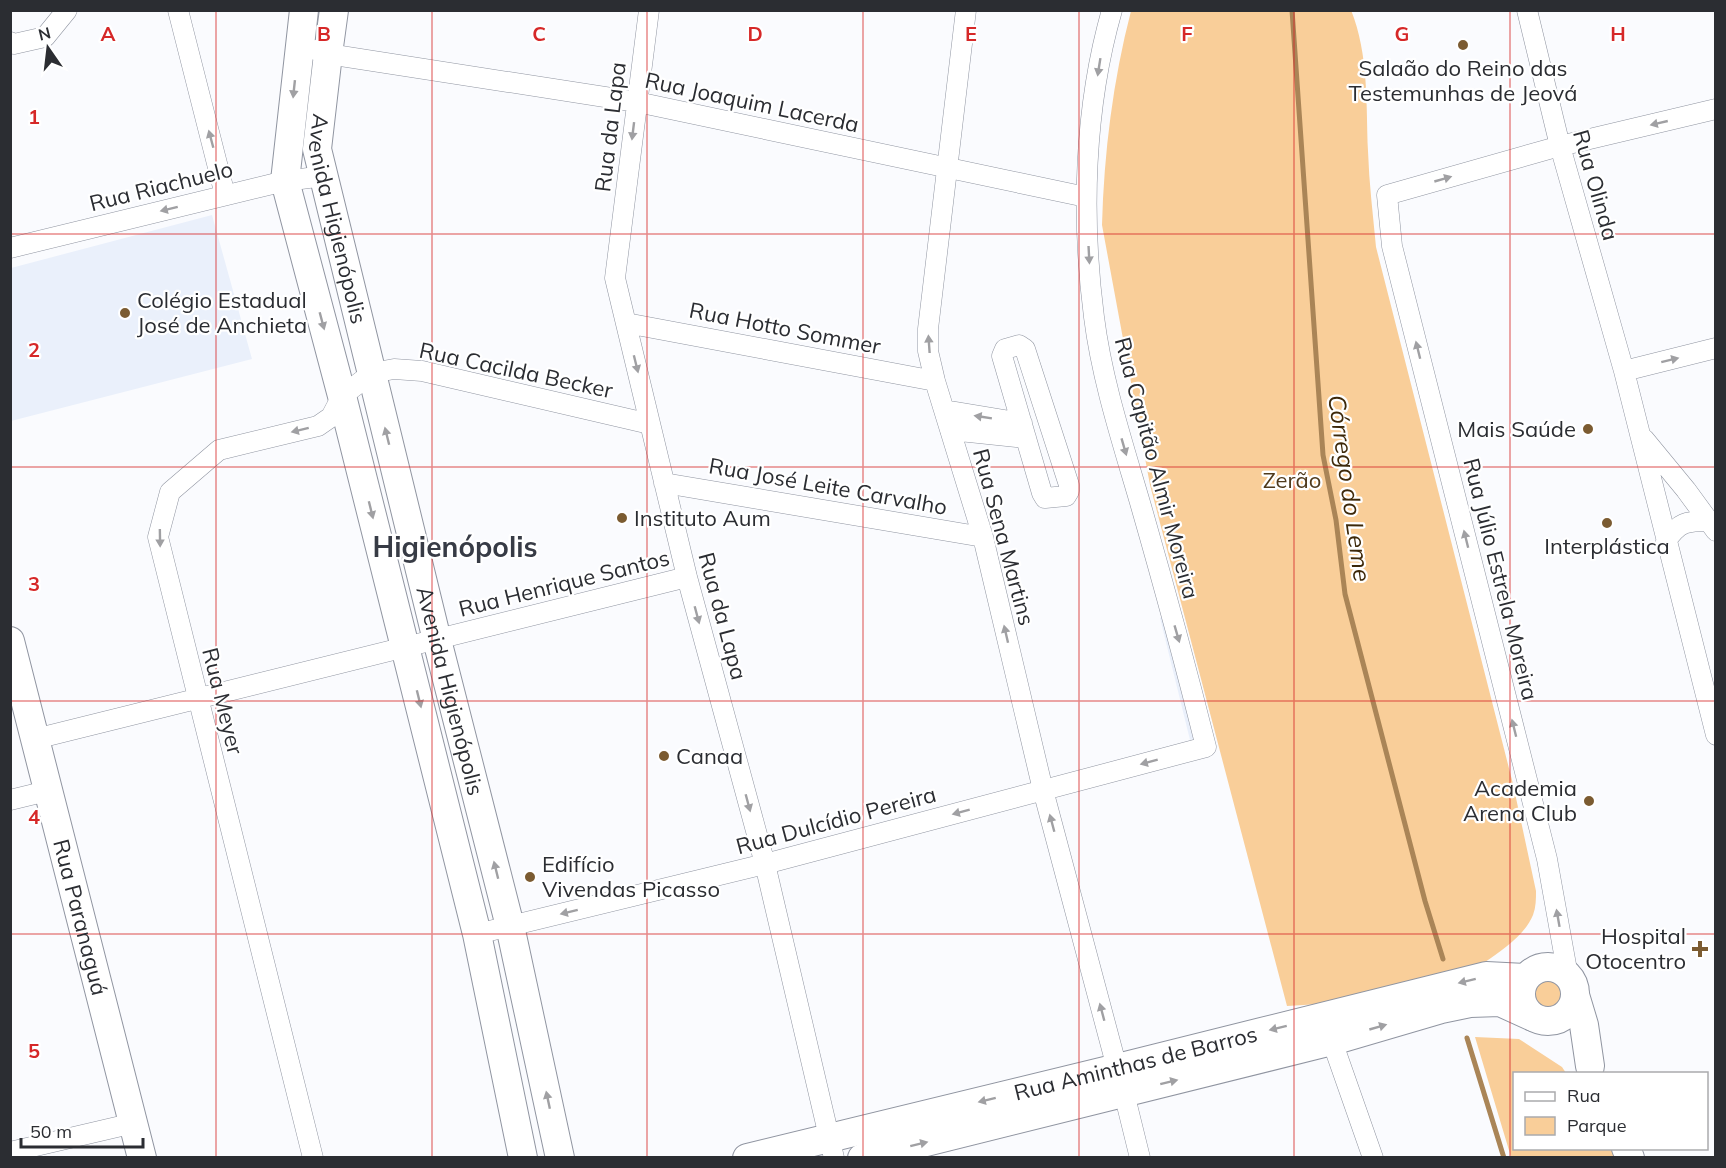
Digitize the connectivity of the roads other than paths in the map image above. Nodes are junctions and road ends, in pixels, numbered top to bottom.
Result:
1 (67, 10) edge
2 (178, 10) edge
3 (304, 10) edge
4 (334, 10) edge
5 (649, 10) edge
6 (966, 10) edge
7 (1112, 10) edge
8 (1527, 10) edge
9 (10, 42) edge
10 (299, 44) junction
11 (328, 54) junction
12 (637, 102) junction
13 (1716, 109) edge
14 (1560, 146) junction
15 (946, 168) junction
16 (324, 176) junction
17 (285, 181) junction
18 (225, 195) junction
19 (1086, 197) junction
20 (10, 248) edge
21 (626, 323) junction
22 (1716, 348) edge
23 (1624, 371) junction
24 (372, 373) junction
25 (934, 381) junction
26 (342, 396) junction
27 (944, 410) junction
28 (650, 424) junction
29 (950, 430) junction
30 (1024, 431) junction
31 (1640, 434) junction
32 (664, 483) junction
33 (1712, 526) edge
34 (983, 537) junction
35 (1666, 541) junction
36 (687, 577) junction
37 (437, 640) junction
38 (10, 641) edge
39 (406, 648) junction
40 (198, 698) junction
41 (1716, 735) edge
42 (35, 740) junction
43 (1206, 747) joint
44 (1043, 790) junction
45 (47, 791) junction
46 (10, 800) edge
47 (765, 864) junction
48 (510, 926) junction
49 (477, 934) junction
50 (1525, 978) junction
51 (1572, 985) junction
52 (1540, 1019) junction
53 (1332, 1041) junction
54 (1592, 1070) edge
55 (1120, 1081) junction
56 (134, 1123) junction
57 (831, 1148) edge
58 (10, 1152) edge
59 (142, 1158) edge
60 (313, 1158) edge
61 (523, 1158) edge
62 (560, 1158) edge
63 (747, 1158) edge
64 (862, 1158) edge
65 (1140, 1158) edge
66 (1373, 1158) edge

1 - 9 street
18 -> 2 street
3 - 10 main road, Avenida Higienópolis
4 - 11 main road, Avenida Higienópolis
5 - 12 street, Rua da Lapa
6 - 15 street, Rua Sena Martins
7 -> 19 street, Rua Capitão Almir Moreira
8 - 14 street, Rua Olinda
10 - 11 street, Rua Joaquim Lacerda
10 -> 17 main road, Avenida Higienópolis
11 - 12 street, Rua Joaquim Lacerda
11 - 16 main road, Avenida Higienópolis
12 - 15 street, Rua Joaquim Lacerda
12 -> 21 street, Rua da Lapa
13 -> 14 street
14 - 23 street, Rua Olinda
51 -> 14 street, Rua Júlio Estrela Moreira
15 - 19 street, Rua Joaquim Lacerda
25 -> 15 street, Rua Sena Martins
16 - 17 street, Rua Riachuelo
16 - 24 main road, Avenida Higienópolis
17 - 18 street, Rua Riachuelo
17 -> 26 main road, Avenida Higienópolis
18 -> 20 street, Rua Riachuelo
19 -> 43 street, Rua Capitão Almir Moreira
21 - 25 street, Rua Hotto Sommer
21 -> 28 street, Rua da Lapa
23 -> 22 street
23 - 31 street, Rua Olinda
24 - 26 street, Rua Meyer
24 - 28 street, Rua Cacilda Becker
37 -> 24 main road, Avenida Higienópolis
25 - 27 street, Rua Sena Martins
26 -> 39 main road, Avenida Higienópolis
26 -> 40 street, Rua Meyer
27 - 29 street, Rua Sena Martins
30 -> 27 street
28 - 32 street, Rua da Lapa
29 - 30 street
29 - 34 street, Rua Sena Martins
30 - 30 street
31 - 33 street
31 - 35 street, Rua Olinda
32 - 34 street, Rua José Leite Carvalho
32 - 36 street, Rua da Lapa
33 - 35 street
44 -> 34 street, Rua Sena Martins
35 - 41 street, Rua Olinda
36 - 37 street, Rua Henrique Santos
36 -> 47 street, Rua da Lapa
37 - 39 street, Rua Henrique Santos
48 -> 37 main road, Avenida Higienópolis
38 - 42 main road, Rua Paranaguá
39 - 40 street, Rua Henrique Santos
39 -> 49 main road, Avenida Higienópolis
40 - 42 street, Rua Henrique Santos
40 - 60 street, Rua Meyer
42 - 45 main road, Rua Paranaguá
43 -> 44 street, Rua Dulcídio Pereira
44 -> 47 street, Rua Dulcídio Pereira
55 -> 44 street, Rua Sena Martins
45 - 46 street
45 - 56 main road, Rua Paranaguá
47 -> 48 street, Rua Dulcídio Pereira
47 - 57 street, Rua da Lapa
48 - 49 street, Rua Dulcídio Pereira
62 -> 48 main road, Avenida Higienópolis
49 - 61 main road, Avenida Higienópolis
50 - 51 main road
50 - 52 main road
50 -> 55 main road, Rua Aminthas de Barros
51 - 52 main road
51 - 54 main road
53 -> 52 main road, Rua Aminthas de Barros
52 - 54 main road
55 -> 53 main road, Rua Aminthas de Barros
53 - 66 street
55 -> 57 main road, Rua Aminthas de Barros
64 -> 55 main road, Rua Aminthas de Barros
55 - 65 street, Rua Sena Martins
56 - 58 street
56 - 59 main road, Rua Paranaguá
57 - 63 main road, Rua Aminthas de Barros

